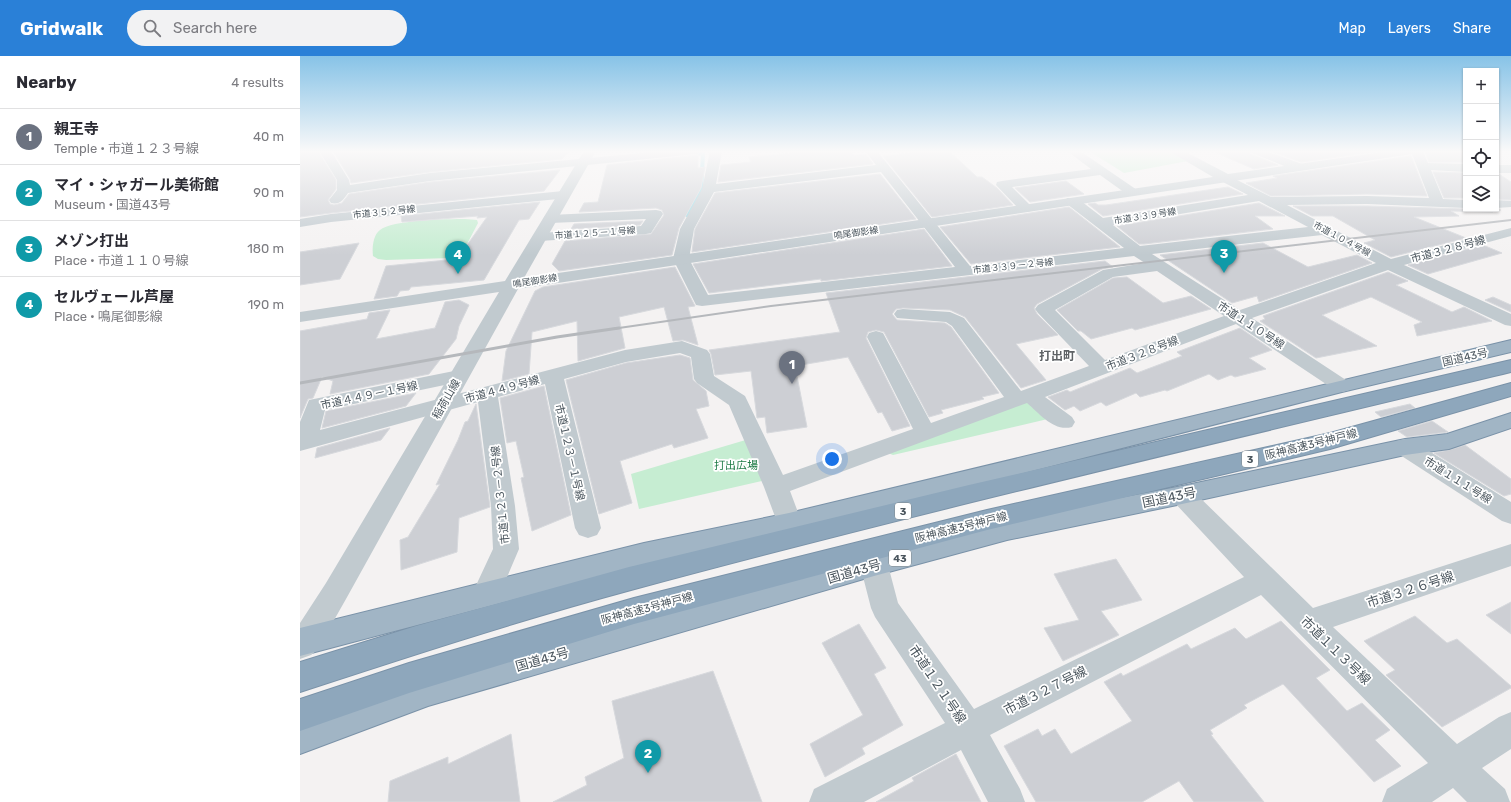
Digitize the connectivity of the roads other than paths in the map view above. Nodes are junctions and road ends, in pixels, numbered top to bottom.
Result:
1 (344, 186) edge
2 (372, 186) edge
3 (569, 186) edge
4 (710, 186) edge
5 (736, 186) edge
6 (899, 186) edge
7 (1003, 186) edge
8 (1124, 186) edge
9 (1174, 186) edge
10 (1240, 186) edge
11 (1431, 186) edge
12 (709, 189) junction
13 (344, 190) junction
14 (1133, 192) junction
15 (563, 195) junction
16 (1264, 199) junction
17 (1072, 201) junction
18 (1438, 204) junction
19 (1463, 204) edge
20 (1026, 208) junction
21 (318, 221) junction
22 (928, 222) junction
23 (300, 223) edge
24 (1100, 223) junction
25 (545, 228) junction
26 (1324, 230) junction
27 (1511, 232) edge
28 (300, 233) edge
29 (1138, 252) junction
30 (681, 259) junction
31 (1389, 264) junction
32 (1160, 266) junction
33 (966, 271) junction
34 (513, 285) junction
35 (903, 314) dead end
36 (300, 317) edge
37 (1238, 317) junction
38 (1511, 321) edge
39 (876, 338) dead end
40 (1511, 346) edge
41 (1511, 366) edge
42 (1102, 368) junction
43 (553, 375) junction
44 (459, 376) junction
45 (1342, 386) junction
46 (1511, 388) edge
47 (487, 393) junction
48 (1023, 398) junction
49 (442, 405) junction
50 (1511, 420) edge
51 (1064, 422) dead end
52 (926, 433) junction
53 (303, 442) edge
54 (1405, 447) junction
55 (776, 487) junction
56 (1182, 495) junction
57 (1511, 514) edge
58 (789, 523) junction
59 (588, 528) dead end
60 (1511, 555) edge
61 (874, 565) junction
62 (1264, 580) junction
63 (486, 594) junction
64 (1308, 623) junction
65 (302, 642) edge
66 (300, 677) edge
67 (300, 715) edge
68 (968, 729) junction
69 (1511, 729) edge
70 (300, 737) edge
71 (1455, 766) junction
72 (827, 802) edge
73 (1007, 802) edge
74 (1400, 802) edge
75 (1492, 802) edge

1 - 13 street
2 - 13 street
3 - 15 street, 稲荷山線
4 - 12 street
5 - 12 street
6 - 22 street
7 - 20 street
8 - 14 street
9 - 14 street, 鳴尾御影線
10 - 16 street, 市道１０４号線
11 - 18 street
12 - 30 street
13 - 21 street
14 - 17 street, 鳴尾御影線
15 - 21 street, 市道３５２号線
15 - 25 street, 稲荷山線
16 - 18 street, 市道３３９号線
16 - 24 street, 市道３３９号線
16 - 26 street, 市道１０４号線
17 - 20 street, 鳴尾御影線
17 - 24 street
18 - 19 street, 市道３３９号線
20 - 22 street, 鳴尾御影線
21 - 23 street, 市道３５２号線
21 - 28 street
22 - 30 street, 鳴尾御影線
22 - 33 street
24 - 29 street
25 - 25 street, 市道１２５－１号線
25 - 34 street, 稲荷山線
26 - 29 street, 市道３３９－２号線
26 - 31 street, 市道１０４号線
27 - 31 street, 市道３２８号線
29 - 32 street, 市道１１０号線
29 - 33 street, 市道３３９－２号線
30 - 33 street, 市道３３９－２号線
30 - 34 street, 鳴尾御影線
31 - 37 street, 市道３２８号線
31 - 38 street, 市道１０４号線
32 - 37 street, 市道１１０号線
32 - 42 street
34 - 36 street, 鳴尾御影線
34 - 44 street, 稲荷山線
35 - 48 street
37 - 42 street, 市道３２８号線
37 - 45 street, 市道１１０号線
39 - 52 street
40 - 45 highway, 国道43号
41 - 66 highway, 3
42 - 48 street, 市道３２８号線
43 - 47 street, 市道４４９号線
43 - 55 street, 市道４４９号線
43 - 59 street, 市道１２３－１号線
44 - 49 street, 稲荷山線
44 - 53 street, 市道４４９－１号線
45 - 58 highway, 国道43号
46 - 67 highway, 阪神高速3号神戸線 / 3
47 - 49 street, 市道４４９号線
47 - 63 street, 市道１２３－２号線
48 - 51 street
48 - 52 street, 市道３２８号線
49 - 53 street, 市道４４９号線
49 - 65 street, 稲荷山線
50 - 54 highway, 国道43号 / 43
52 - 55 street, 市道３２８号線
54 - 56 highway, 国道43号 / 43
54 - 57 street, 市道１１１号線
55 - 58 street
56 - 61 highway, 国道43号 / 43
56 - 62 street, 市道１１３号線
58 - 63 highway, 国道43号
60 - 64 street, 市道３２６号線
61 - 68 street, 市道１２１号線
61 - 70 highway, 国道43号 / 43
62 - 64 street, 市道１１３号線
62 - 68 street, 市道３２７号線
63 - 65 highway, 国道43号
64 - 71 street, 市道１１３号線
68 - 72 street, 市道３２７号線
68 - 73 street, 市道１２１号線
69 - 71 street
71 - 74 street
71 - 75 street, 市道１１３号線

